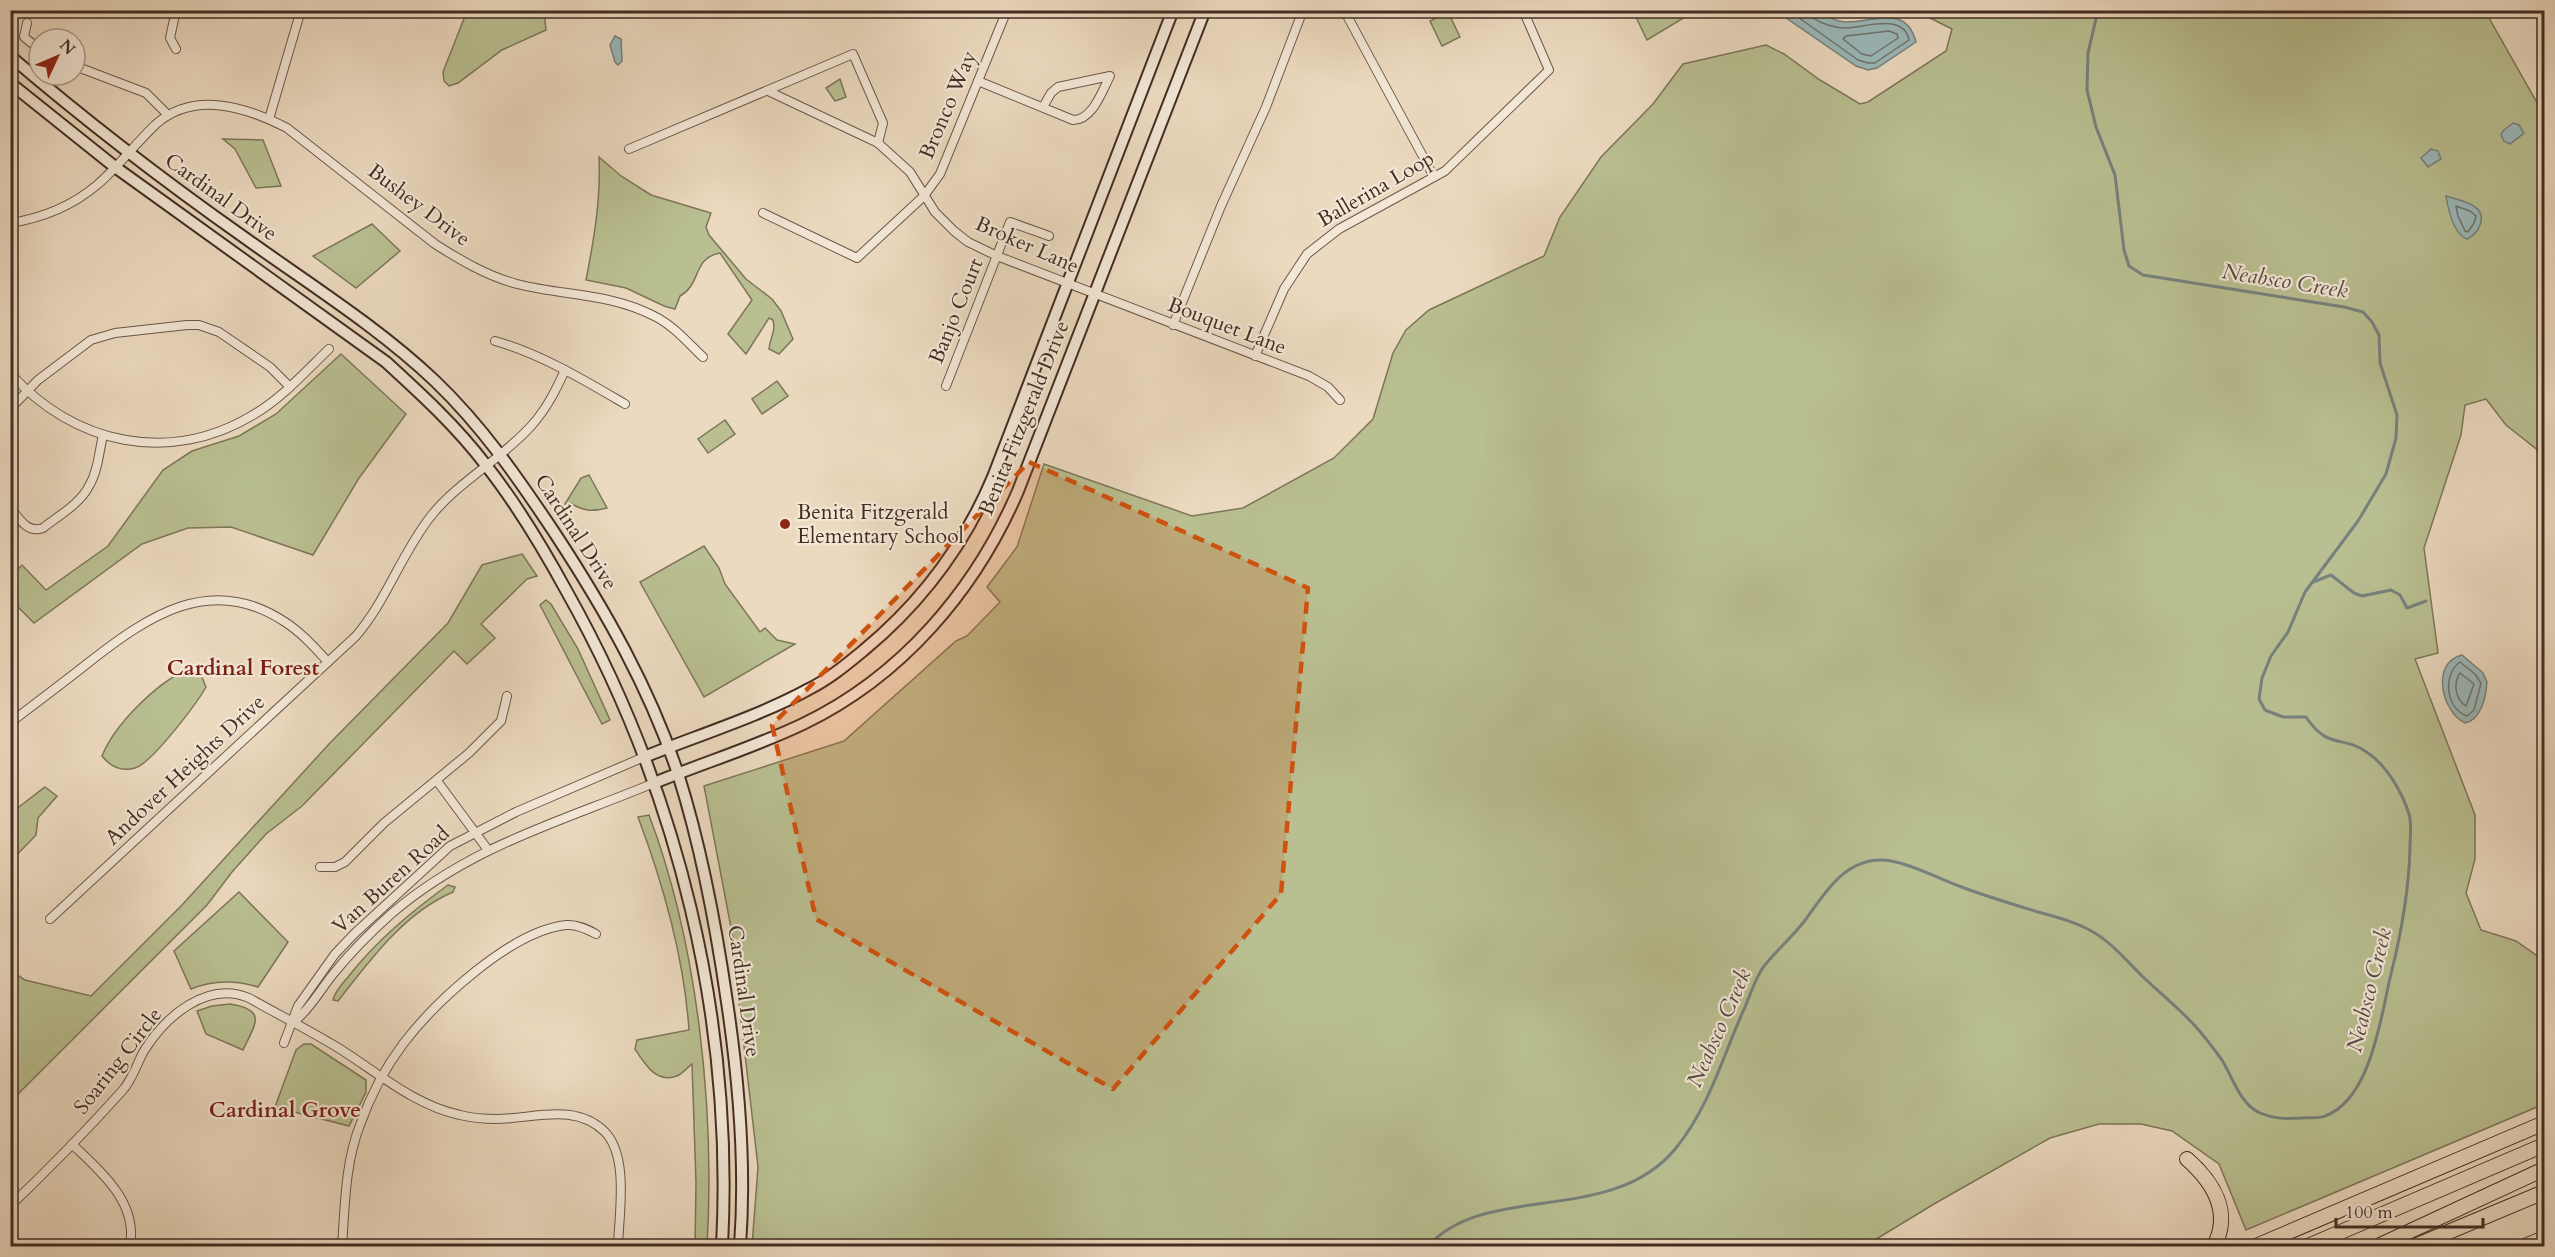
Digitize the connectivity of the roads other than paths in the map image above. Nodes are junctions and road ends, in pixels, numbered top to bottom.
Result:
1 (176, 10) edge
2 (301, 10) edge
3 (1006, 10) edge
4 (1173, 10) edge
5 (1205, 10) edge
6 (1303, 10) edge
7 (1344, 10) edge
8 (1523, 10) edge
9 (27, 22) dead end
10 (27, 39) edge
11 (176, 49) dead end
12 (10, 56) edge
13 (87, 71) edge
14 (978, 81) junction
15 (10, 83) edge
16 (768, 91) junction
17 (1043, 107) junction
18 (168, 115) junction
19 (269, 119) junction
20 (878, 143) junction
21 (629, 149) dead end
22 (128, 153) junction
23 (115, 167) junction
24 (1434, 177) junction
25 (924, 196) junction
26 (763, 213) dead end
27 (10, 223) edge
28 (1049, 236) dead end
29 (997, 256) junction
30 (1068, 283) junction
31 (1095, 295) junction
32 (1173, 325) junction
33 (495, 341) dead end
34 (328, 349) dead end
35 (1255, 356) junction
36 (704, 357) dead end
37 (565, 370) junction
38 (10, 373) edge
39 (946, 386) dead end
40 (290, 387) junction
41 (27, 392) junction
42 (1340, 400) dead end
43 (626, 404) dead end
44 (10, 409) edge
45 (103, 435) junction
46 (501, 454) junction
47 (487, 465) junction
48 (10, 507) edge
49 (328, 662) junction
50 (507, 696) dead end
51 (15, 719) dead end
52 (668, 747) junction
53 (644, 757) junction
54 (678, 774) junction
55 (437, 781) junction
56 (654, 783) junction
57 (475, 832) junction
58 (488, 850) junction
59 (320, 867) dead end
60 (50, 919) dead end
61 (596, 934) dead end
62 (292, 1023) junction
63 (284, 1043) dead end
64 (382, 1077) junction
65 (2544, 1123) edge
66 (72, 1144) junction
67 (2544, 1145) edge
68 (2187, 1159) dead end
69 (2544, 1168) edge
70 (2544, 1192) edge
71 (10, 1206) edge
72 (2544, 1238) edge
73 (130, 1246) edge
74 (342, 1246) edge
75 (618, 1246) edge
76 (722, 1246) edge
77 (740, 1246) edge
78 (2214, 1246) edge
79 (2256, 1246) edge
80 (2308, 1246) edge
81 (2378, 1246) edge
82 (2415, 1246) edge
83 (2525, 1246) edge

1 - 11 street
2 - 19 street
3 - 14 street, Bronco Way
4 - 30 main road, Benita Fitzgerald Drive
5 - 31 main road, Benita Fitzgerald Drive
6 - 32 street
7 - 24 street
8 - 24 street, Ballerina Loop
9 - 10 street
12 - 22 main road, Cardinal Drive
13 - 18 street
14 - 17 street
14 - 25 street, Bronco Way
15 - 23 main road, Cardinal Drive
16 - 20 street, Broker Lane
16 - 20 street
16 - 21 street
17 - 17 street
18 - 19 street, Bushey Drive
18 - 22 street, Bushey Drive
19 - 36 street, Bushey Drive
20 - 25 street, Broker Lane
22 - 23 street, Bushey Drive
22 - 46 main road, Cardinal Drive
23 - 27 street, Bushey Drive
23 - 47 main road, Cardinal Drive
24 - 35 street, Ballerina Loop
25 - 26 street, Bronco Way
25 - 29 street, Broker Lane
28 - 29 street, Banjo Court
29 - 30 street, Broker Lane
29 - 39 street, Banjo Court
30 - 31 street, Broker Lane
30 - 52 main road, Benita Fitzgerald Drive
31 - 32 street, Bouquet Lane
31 - 54 main road, Benita Fitzgerald Drive
32 - 35 street, Bouquet Lane
33 - 37 street
34 - 40 street
35 - 42 street, Bouquet Lane
37 - 43 street
37 - 46 street, Andover Heights Drive
38 - 41 street
40 - 41 street
40 - 45 street
41 - 44 street
41 - 45 street
45 - 48 street
46 - 47 street, Andover Heights Drive
46 - 52 main road, Cardinal Drive
47 - 49 street, Andover Heights Drive
47 - 53 main road, Cardinal Drive
49 - 51 street
49 - 60 street, Andover Heights Drive
50 - 55 street
52 - 53 main road, Benita Fitzgerald Drive
52 - 54 main road, Cardinal Drive
53 - 56 main road, Cardinal Drive
53 - 57 street, Van Buren Road
54 - 56 main road, Benita Fitzgerald Drive
54 - 77 main road, Cardinal Drive
55 - 57 street
55 - 59 street
56 - 58 street, Van Buren Road
56 - 76 main road, Cardinal Drive
57 - 58 street
57 - 62 street, Van Buren Road
58 - 62 street, Van Buren Road
61 - 64 street
62 - 63 street, Van Buren Road
62 - 64 street, Soaring Circle
62 - 66 street, Soaring Circle
64 - 74 street
64 - 75 street, Soaring Circle
65 - 79 highway
66 - 71 street, Soaring Circle
66 - 73 street, Soaring Circle
67 - 80 highway
68 - 78 highway
69 - 81 highway
70 - 82 highway
72 - 83 highway

